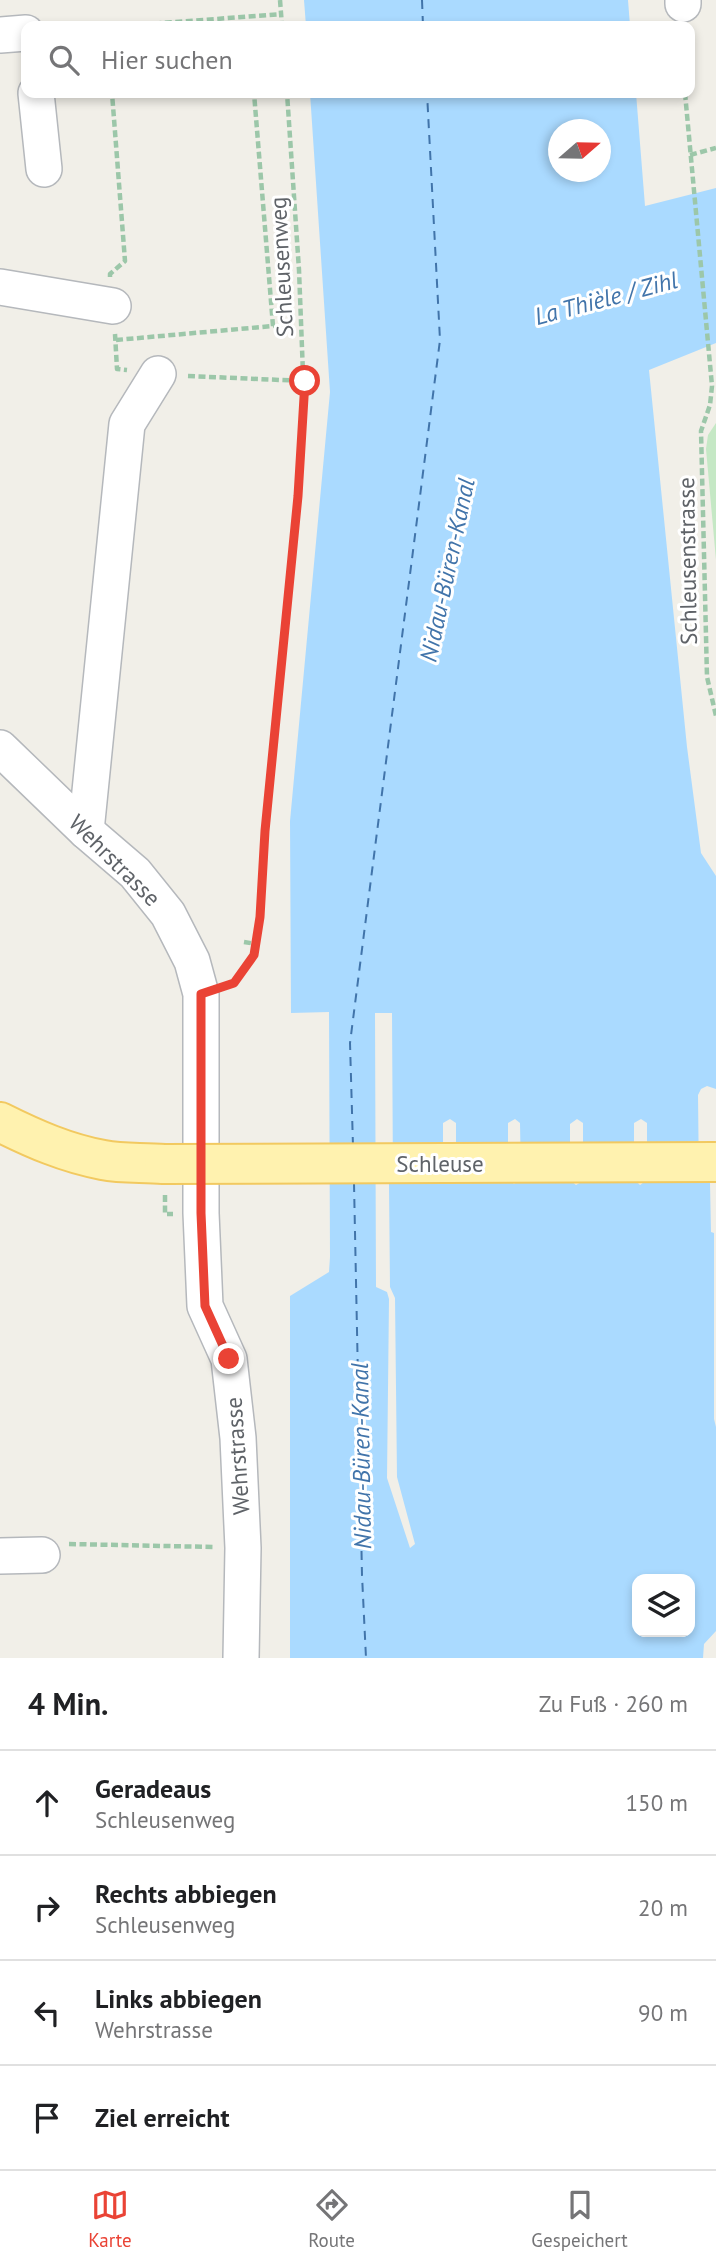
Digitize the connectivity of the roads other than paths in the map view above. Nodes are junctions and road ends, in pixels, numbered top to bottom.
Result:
1 (21, 33) edge
2 (0, 35) edge
3 (37, 98) edge
4 (44, 169) dead end
5 (0, 287) edge
6 (114, 323) road end
7 (158, 374) road end
8 (0, 748) edge
9 (86, 831) junction
10 (0, 1122) edge
11 (716, 1162) edge
12 (50, 1549) road end
13 (0, 1556) edge
14 (241, 1658) edge

1 - 2 street
3 - 4 street
5 - 6 street
7 - 9 street
8 - 9 street, Wehrstrasse
9 - 14 street, Wehrstrasse
10 - 11 main road, Schleuse, bridge
12 - 13 street

